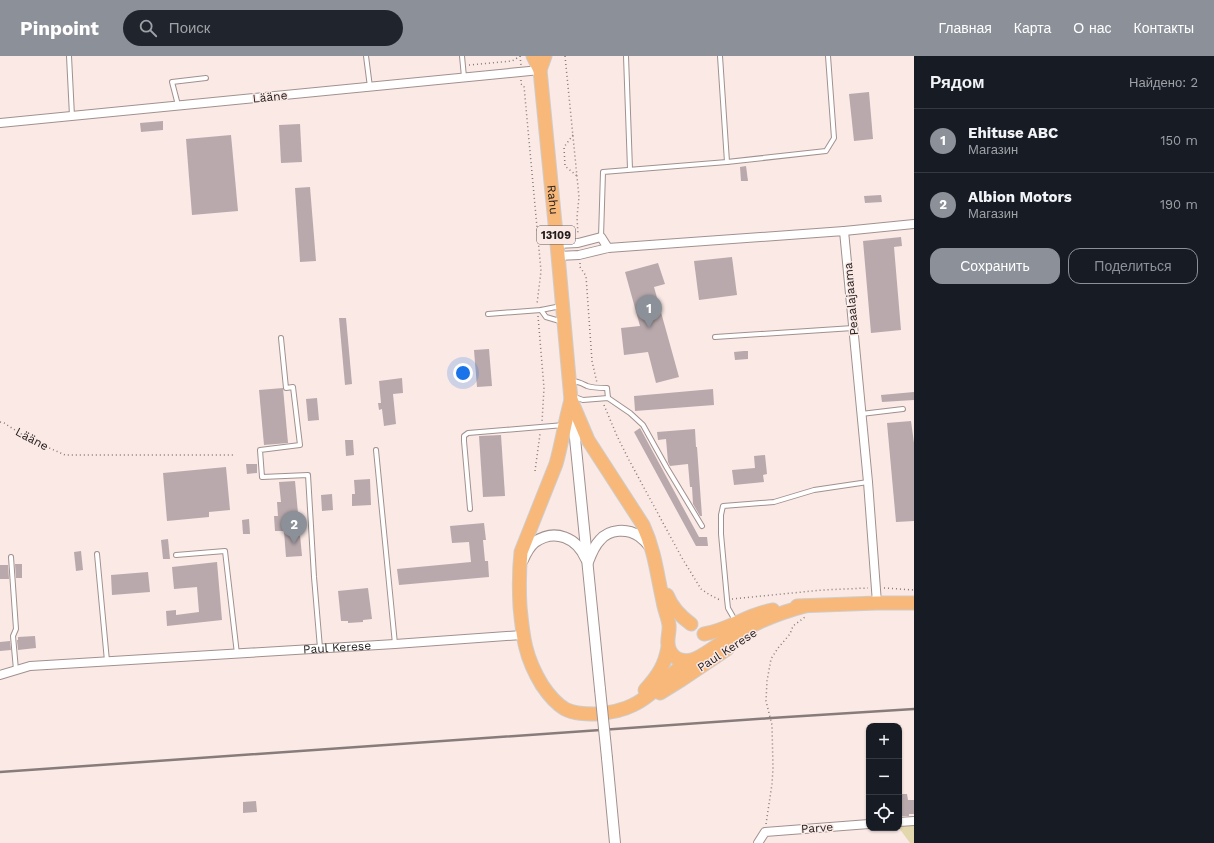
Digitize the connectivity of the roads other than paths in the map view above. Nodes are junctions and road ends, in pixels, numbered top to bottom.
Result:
1 (69, 56) edge
2 (366, 56) edge
3 (462, 56) edge
4 (533, 56) edge
5 (545, 56) edge
6 (626, 56) edge
7 (720, 56) edge
8 (828, 56) edge
9 (540, 70) junction
10 (206, 78) dead end
11 (464, 78) junction
12 (370, 87) junction
13 (178, 106) junction
14 (72, 116) junction
15 (0, 123) edge
16 (728, 162) junction
17 (630, 169) junction
18 (914, 224) edge
19 (844, 231) junction
20 (601, 237) junction
21 (608, 248) junction
22 (558, 250) junction
23 (563, 306) junction
24 (539, 310) junction
25 (488, 314) dead end
26 (564, 322) junction
27 (853, 328) junction
28 (715, 337) dead end
29 (280, 338) dead end
30 (569, 381) junction
31 (608, 398) junction
32 (575, 402) junction
33 (904, 410) dead end
34 (861, 414) junction
35 (565, 425) junction
36 (376, 450) dead end
37 (868, 482) junction
38 (470, 508) dead end
39 (702, 526) dead end
40 (651, 547) junction
41 (97, 554) dead end
42 (176, 555) dead end
43 (11, 557) dead end
44 (588, 564) junction
45 (519, 567) junction
46 (657, 571) junction
47 (877, 603) junction
48 (914, 603) edge
49 (823, 606) junction
50 (805, 612) junction
51 (736, 623) junction
52 (691, 624) junction
53 (670, 632) junction
54 (704, 634) junction
55 (522, 635) junction
56 (395, 644) junction
57 (668, 647) junction
58 (320, 649) junction
59 (237, 654) junction
60 (700, 656) junction
61 (106, 661) junction
62 (688, 661) junction
63 (16, 670) junction
64 (0, 675) edge
65 (632, 706) junction
66 (914, 821) edge
67 (902, 822) edge
68 (866, 824) edge
69 (615, 843) edge
70 (758, 843) edge

1 - 14 lane
2 - 12 lane
3 - 11 lane
4 - 9 highway, Rahu / 13109
5 - 9 highway, Rahu / 13109
6 - 17 lane
7 - 16 lane
8 - 16 lane
9 - 11 street, Lääne
9 - 22 highway, Rahu / 13109
10 - 13 lane
11 - 12 street, Lääne
12 - 13 street, Lääne
13 - 14 street, Lääne
14 - 15 street, Lääne
16 - 17 lane
17 - 20 lane
18 - 19 street
19 - 21 street
19 - 27 street, Peaalajaama
20 - 21 street
20 - 22 street
21 - 22 street
22 - 23 highway, Rahu / 13109
23 - 24 lane
23 - 26 highway, Rahu / 13109
24 - 25 lane
24 - 26 lane
26 - 30 highway, Rahu / 13109
27 - 28 lane
27 - 34 street, Peaalajaama
29 - 58 lane
30 - 31 lane
30 - 32 highway, Rahu / 13109
31 - 32 lane
31 - 39 lane
32 - 35 highway
32 - 40 highway
32 - 44 street, 13109
33 - 34 lane
34 - 37 street, Peaalajaama
35 - 38 lane
35 - 45 highway
36 - 56 lane
37 - 47 street, Peaalajaama
37 - 51 lane
40 - 44 street
40 - 46 highway
41 - 61 lane
42 - 59 lane
43 - 63 lane
44 - 45 street
44 - 69 street, 13109, bridge
45 - 55 highway
46 - 52 highway
46 - 53 highway
47 - 48 highway, Paul Kerese
47 - 49 highway, Paul Kerese
49 - 50 highway, Paul Kerese
49 - 65 highway, Paul Kerese
50 - 51 highway, Paul Kerese
50 - 60 highway, Paul Kerese
51 - 54 highway, Paul Kerese
52 - 53 highway
52 - 54 highway
53 - 57 highway
54 - 60 highway
55 - 56 street, Paul Kerese
55 - 65 highway, Paul Kerese
56 - 58 street, Paul Kerese
57 - 62 highway
57 - 65 highway
58 - 59 street, Paul Kerese
59 - 61 street, Paul Kerese
60 - 62 highway
61 - 63 street, Paul Kerese
62 - 65 highway, Paul Kerese
63 - 64 street, Paul Kerese
66 - 67 street
68 - 70 street, Parve

